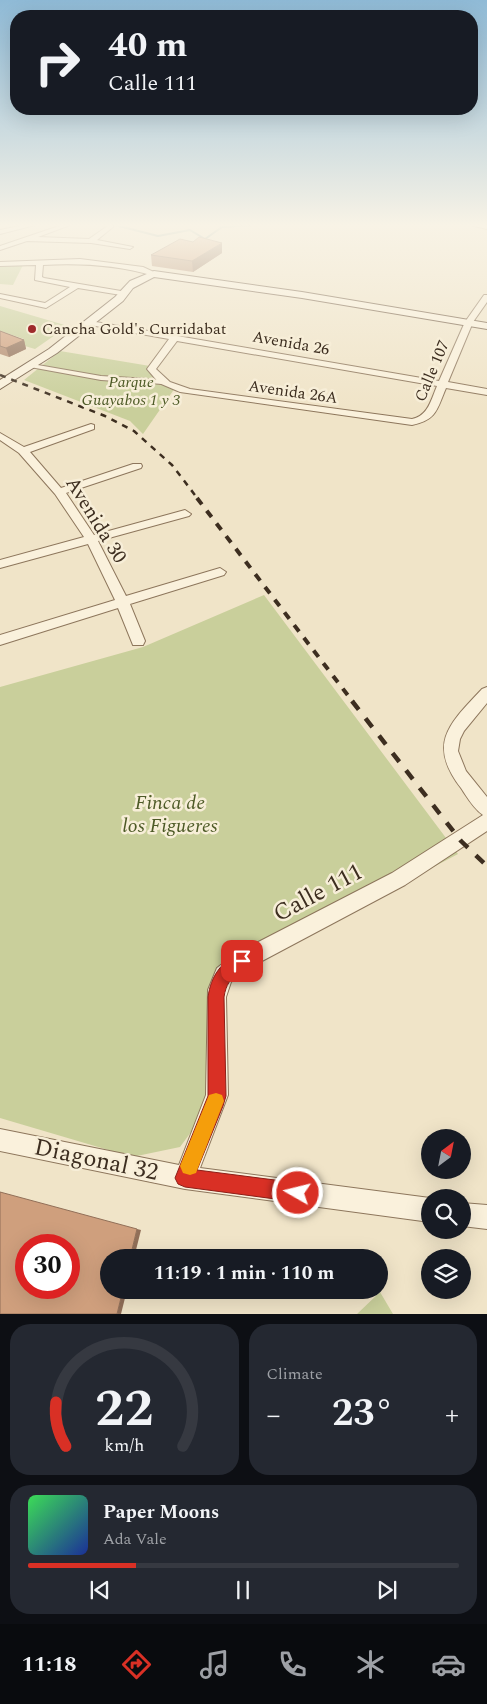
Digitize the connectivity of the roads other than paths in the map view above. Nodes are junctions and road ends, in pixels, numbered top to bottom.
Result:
1 (76, 286) edge
2 (78, 286) edge
3 (130, 286) edge
4 (241, 286) edge
5 (121, 293) junction
6 (0, 296) edge
7 (487, 298) edge
8 (469, 322) junction
9 (90, 323) junction
10 (487, 326) edge
11 (175, 337) junction
12 (32, 366) junction
13 (0, 385) edge
14 (166, 385) junction
15 (443, 385) junction
16 (487, 392) edge
17 (412, 422) joint
18 (91, 427) dead end
19 (0, 436) edge
20 (23, 451) junction
21 (137, 466) dead end
22 (59, 492) junction
23 (185, 514) dead end
24 (92, 540) junction
25 (0, 564) edge
26 (220, 572) dead end
27 (122, 601) junction
28 (0, 640) edge
29 (138, 641) dead end
30 (487, 693) edge
31 (487, 809) edge
32 (487, 821) edge
33 (0, 1140) edge
34 (185, 1178) junction
35 (421, 1209) edge
36 (471, 1215) edge
37 (487, 1217) edge

1 - 6 street
2 - 5 street
3 - 5 main road
4 - 8 main road
5 - 9 main road
7 - 8 street, Calle 107
8 - 10 main road
8 - 15 street, Calle 107
9 - 11 street, Avenida 26
9 - 12 main road
11 - 14 street
11 - 15 street, Avenida 26
12 - 13 main road
12 - 14 street
14 - 17 street, Avenida 26A
15 - 16 street, Avenida 26
15 - 17 street, Calle 107
18 - 20 street
19 - 20 street, Avenida 30
20 - 22 street, Avenida 30
21 - 22 street
22 - 24 street, Avenida 30
23 - 24 street
24 - 25 street
24 - 27 street, Avenida 30
26 - 27 street
27 - 28 street
27 - 29 street, Avenida 30
30 - 31 street
32 - 34 street, Calle 111
33 - 34 street, Diagonal 32
34 - 35 street, Diagonal 32
36 - 37 street

